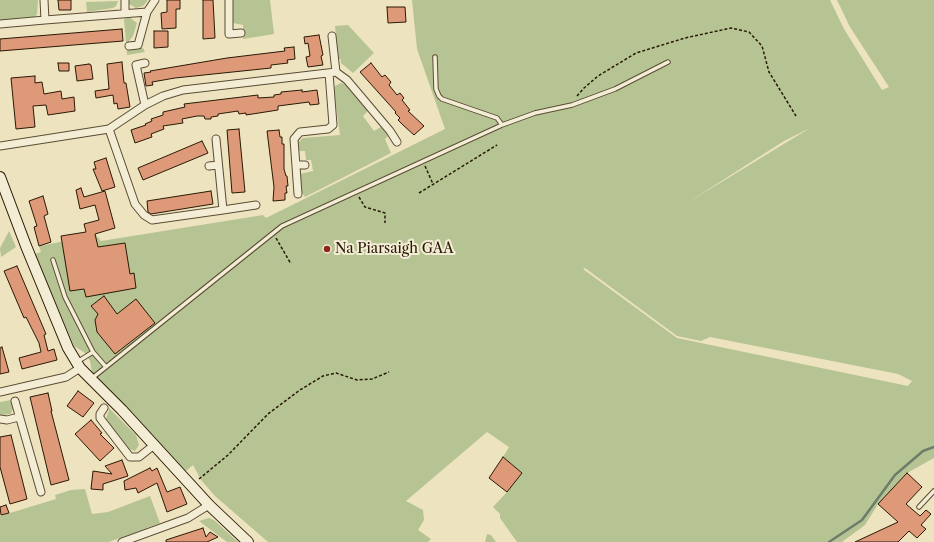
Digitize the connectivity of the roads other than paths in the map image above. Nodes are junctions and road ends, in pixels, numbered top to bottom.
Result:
1 (44, 0) edge
2 (124, 0) edge
3 (155, 0) edge
4 (229, 0) edge
5 (147, 12) junction
6 (125, 13) junction
7 (45, 20) junction
8 (0, 24) edge
9 (241, 33) dead end
10 (332, 36) dead end
11 (128, 46) dead end
12 (435, 57) dead end
13 (668, 62) dead end
14 (145, 63) dead end
15 (332, 73) junction
16 (145, 104) junction
17 (502, 125) junction
18 (109, 129) junction
19 (216, 139) dead end
20 (397, 142) dead end
21 (0, 146) edge
22 (304, 164) dead end
23 (296, 165) junction
24 (209, 166) dead end
25 (218, 166) junction
26 (0, 177) edge
27 (298, 194) dead end
28 (256, 205) dead end
29 (223, 210) junction
30 (53, 260) dead end
31 (93, 352) junction
32 (78, 365) junction
33 (106, 367) junction
34 (91, 379) junction
35 (0, 392) edge
36 (15, 401) dead end
37 (104, 408) dead end
38 (19, 417) junction
39 (0, 419) edge
40 (154, 445) junction
41 (934, 491) edge
42 (41, 492) dead end
43 (208, 505) junction
44 (919, 507) dead end
45 (122, 542) edge
46 (248, 542) edge

1 - 7 street
2 - 6 street
3 - 5 street
4 - 9 street
5 - 6 street
5 - 11 street
6 - 7 street
7 - 8 street
10 - 15 street
12 - 17 lane
13 - 17 lane
14 - 16 street
15 - 16 street
15 - 20 street
15 - 23 street
16 - 18 street
17 - 33 lane
18 - 21 street
18 - 29 street
19 - 25 street
22 - 23 street
23 - 27 street
24 - 25 street
25 - 29 street
26 - 32 street
28 - 29 street
30 - 31 lane
31 - 32 lane
31 - 33 lane
32 - 34 street
32 - 35 street
33 - 34 lane
34 - 40 street
36 - 38 street
37 - 40 street
38 - 39 street
38 - 42 street
40 - 43 street
41 - 44 lane
43 - 45 street
43 - 46 street

